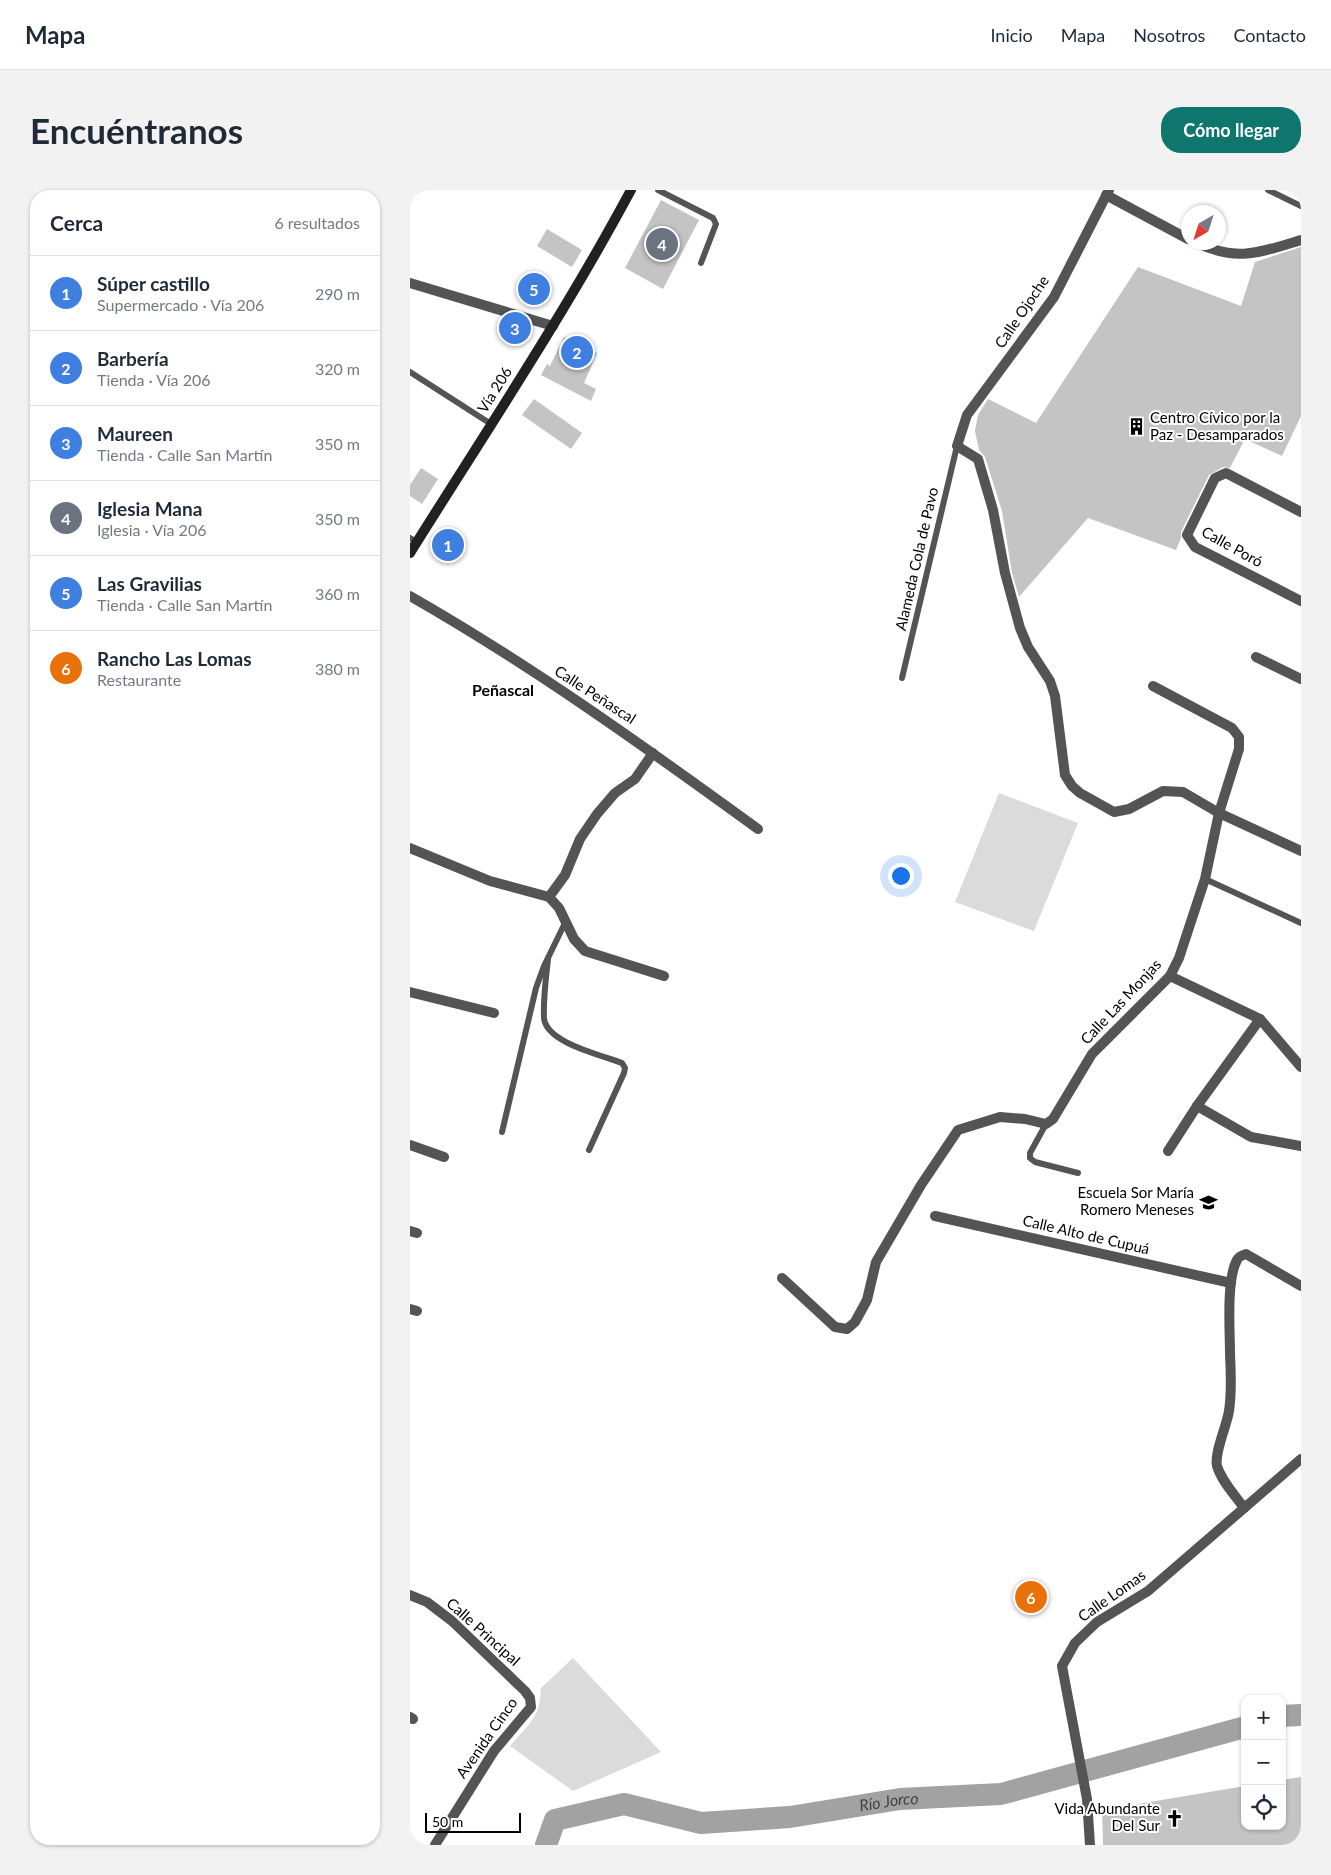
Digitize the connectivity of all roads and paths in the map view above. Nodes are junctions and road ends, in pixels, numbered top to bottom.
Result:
1 (631, 190) edge
2 (658, 190) edge
3 (1268, 190) edge
4 (1107, 193) edge
5 (1301, 206) edge
6 (1181, 235) edge
7 (1301, 240) edge
8 (1217, 250) edge
9 (701, 262) dead end
10 (410, 283) edge
11 (553, 326) junction
12 (410, 372) edge
13 (491, 424) junction
14 (957, 446) junction
15 (1301, 512) edge
16 (413, 540) edge
17 (410, 552) edge
18 (410, 596) edge
19 (1301, 602) edge
20 (1256, 657) dead end
21 (902, 678) dead end
22 (1301, 679) edge
23 (1153, 686) dead end
24 (653, 753) junction
25 (1219, 813) junction
26 (758, 829) dead end
27 (410, 848) edge
28 (1301, 851) edge
29 (1205, 879) junction
30 (549, 898) junction
31 (565, 923) junction
32 (1301, 923) edge
33 (548, 959) junction
34 (664, 976) dead end
35 (1170, 976) junction
36 (410, 992) edge
37 (494, 1013) dead end
38 (1260, 1019) junction
39 (1301, 1067) edge
40 (1197, 1106) junction
41 (1046, 1124) junction
42 (502, 1132) dead end
43 (410, 1145) edge
44 (1301, 1146) edge
45 (589, 1150) dead end
46 (1168, 1151) dead end
47 (444, 1157) dead end
48 (1078, 1173) dead end
49 (935, 1216) dead end
50 (782, 1278) dead end
51 (1231, 1283) junction
52 (1301, 1286) edge
53 (1301, 1459) edge
54 (1244, 1508) junction
55 (410, 1595) edge
56 (530, 1698) joint
57 (435, 1845) edge
58 (1090, 1845) edge

1 - 11 main road, Vía 206
2 - 9 lane
3 - 5 lane
4 - 6 street
4 - 14 street, Calle Ojoche
7 - 8 street
10 - 11 street
11 - 13 main road, Vía 206
12 - 13 lane
13 - 16 main road, Vía 206
14 - 21 lane, Alameda Cola de Pavo
14 - 25 street
15 - 19 street, Calle Poró
16 - 17 main road, Vía 206
18 - 24 street, Calle Peñascal
20 - 22 street
23 - 25 street, Calle Las Monjas
24 - 26 street, Calle Peñascal
24 - 30 street
25 - 28 street
25 - 29 street, Calle Las Monjas
27 - 30 street
29 - 32 lane
29 - 35 street, Calle Las Monjas
30 - 31 street
31 - 33 lane
31 - 34 street
33 - 42 lane
33 - 45 lane
35 - 38 street
35 - 41 street, Calle Las Monjas
36 - 37 street
38 - 39 street
38 - 40 street
40 - 44 street
40 - 46 street
41 - 48 lane
41 - 50 street
43 - 47 street
49 - 51 street, Calle Alto de Cupuá
51 - 52 street
51 - 54 street
53 - 54 street, Calle Lomas
54 - 58 street, Calle Lomas
55 - 56 street, Calle Principal
56 - 57 street, Avenida Cinco

